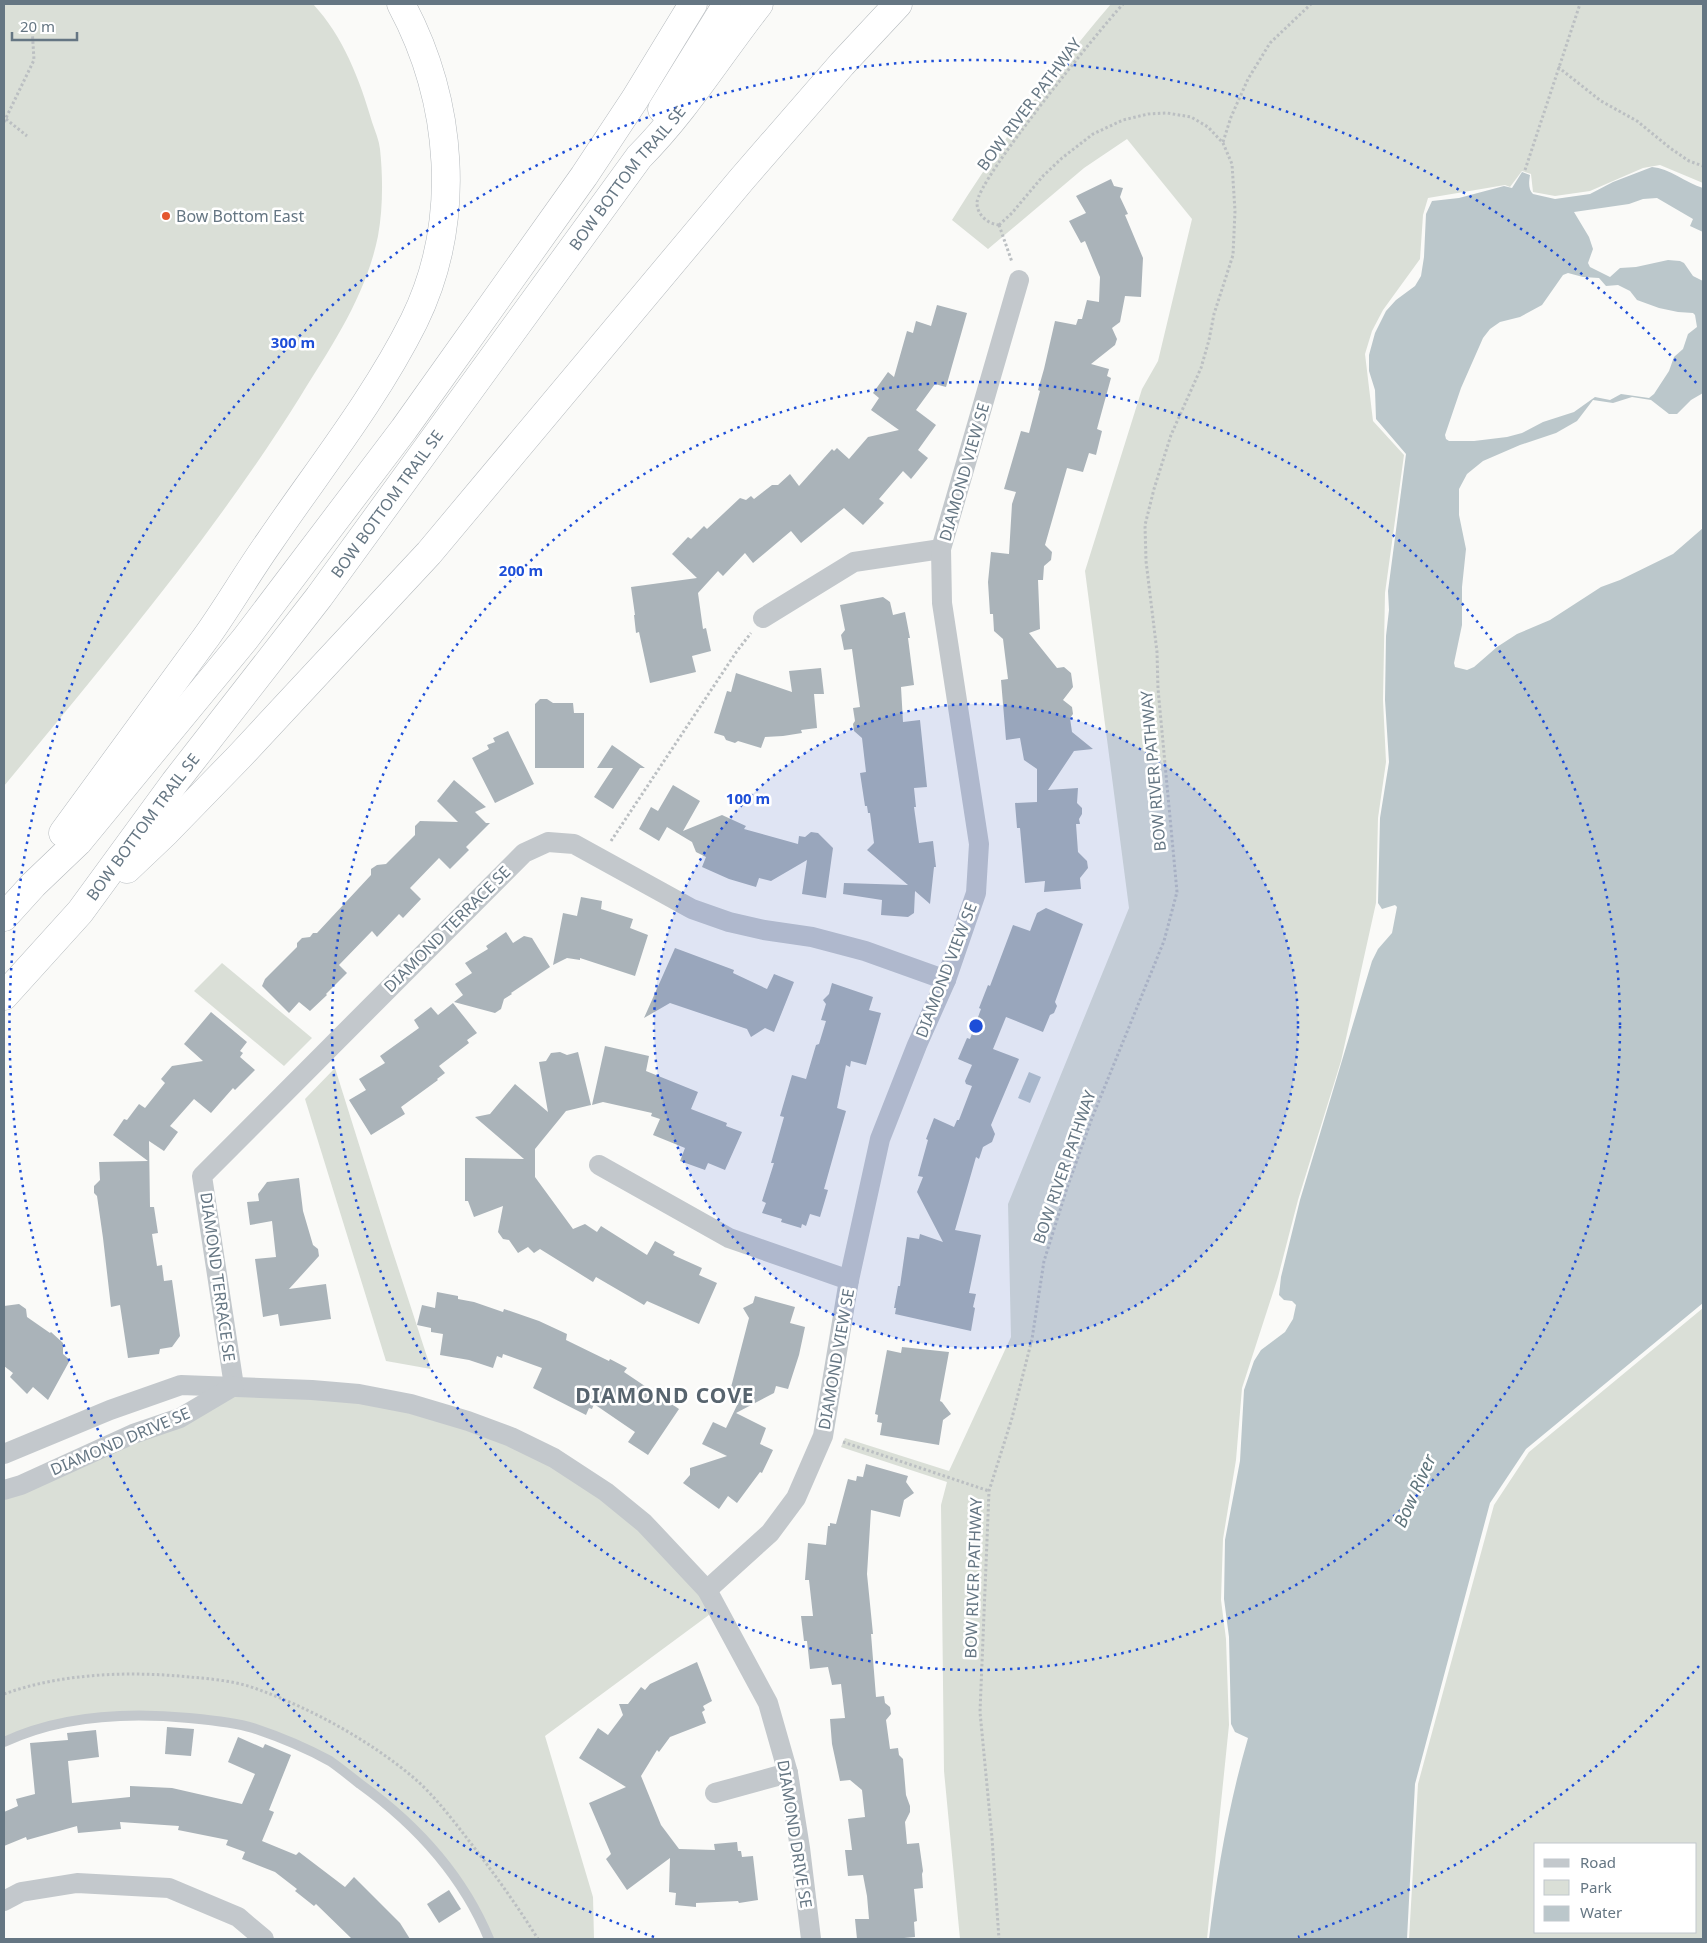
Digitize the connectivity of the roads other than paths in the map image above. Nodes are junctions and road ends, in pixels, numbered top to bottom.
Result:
1 (401, 4) edge
2 (727, 4) edge
3 (759, 4) edge
4 (898, 4) edge
5 (686, 14) edge
6 (720, 35) junction
7 (1019, 280) road end
8 (941, 549) junction
9 (763, 618) road end
10 (33, 884) junction
11 (80, 912) junction
12 (4, 917) edge
13 (946, 980) junction
14 (4, 996) edge
15 (599, 1165) dead end
16 (849, 1280) junction
17 (234, 1386) junction
18 (4, 1454) edge
19 (4, 1490) edge
20 (707, 1590) junction
21 (4, 1742) edge
22 (788, 1773) junction
23 (715, 1793) dead end
24 (4, 1900) edge
25 (264, 1939) edge
26 (489, 1939) edge
27 (810, 1939) edge

1 - 10 highway
2 - 6 highway
3 - 6 highway, BOW BOTTOM TRAIL SE
4 - 11 highway
5 - 10 highway, BOW BOTTOM TRAIL SE
6 - 11 highway, BOW BOTTOM TRAIL SE
7 - 8 street, DIAMOND VIEW SE
8 - 9 street
8 - 13 street, DIAMOND VIEW SE
10 - 12 highway, BOW BOTTOM TRAIL SE
11 - 14 highway, BOW BOTTOM TRAIL SE
13 - 16 street, DIAMOND VIEW SE
13 - 17 street, DIAMOND TERRACE SE
15 - 16 street
16 - 20 street, DIAMOND VIEW SE
17 - 18 street, DIAMOND DRIVE SE
17 - 19 street, DIAMOND DRIVE SE
17 - 20 street, DIAMOND DRIVE SE
20 - 22 street, DIAMOND DRIVE SE
21 - 26 lane
22 - 23 street
22 - 27 street, DIAMOND DRIVE SE
24 - 25 street

